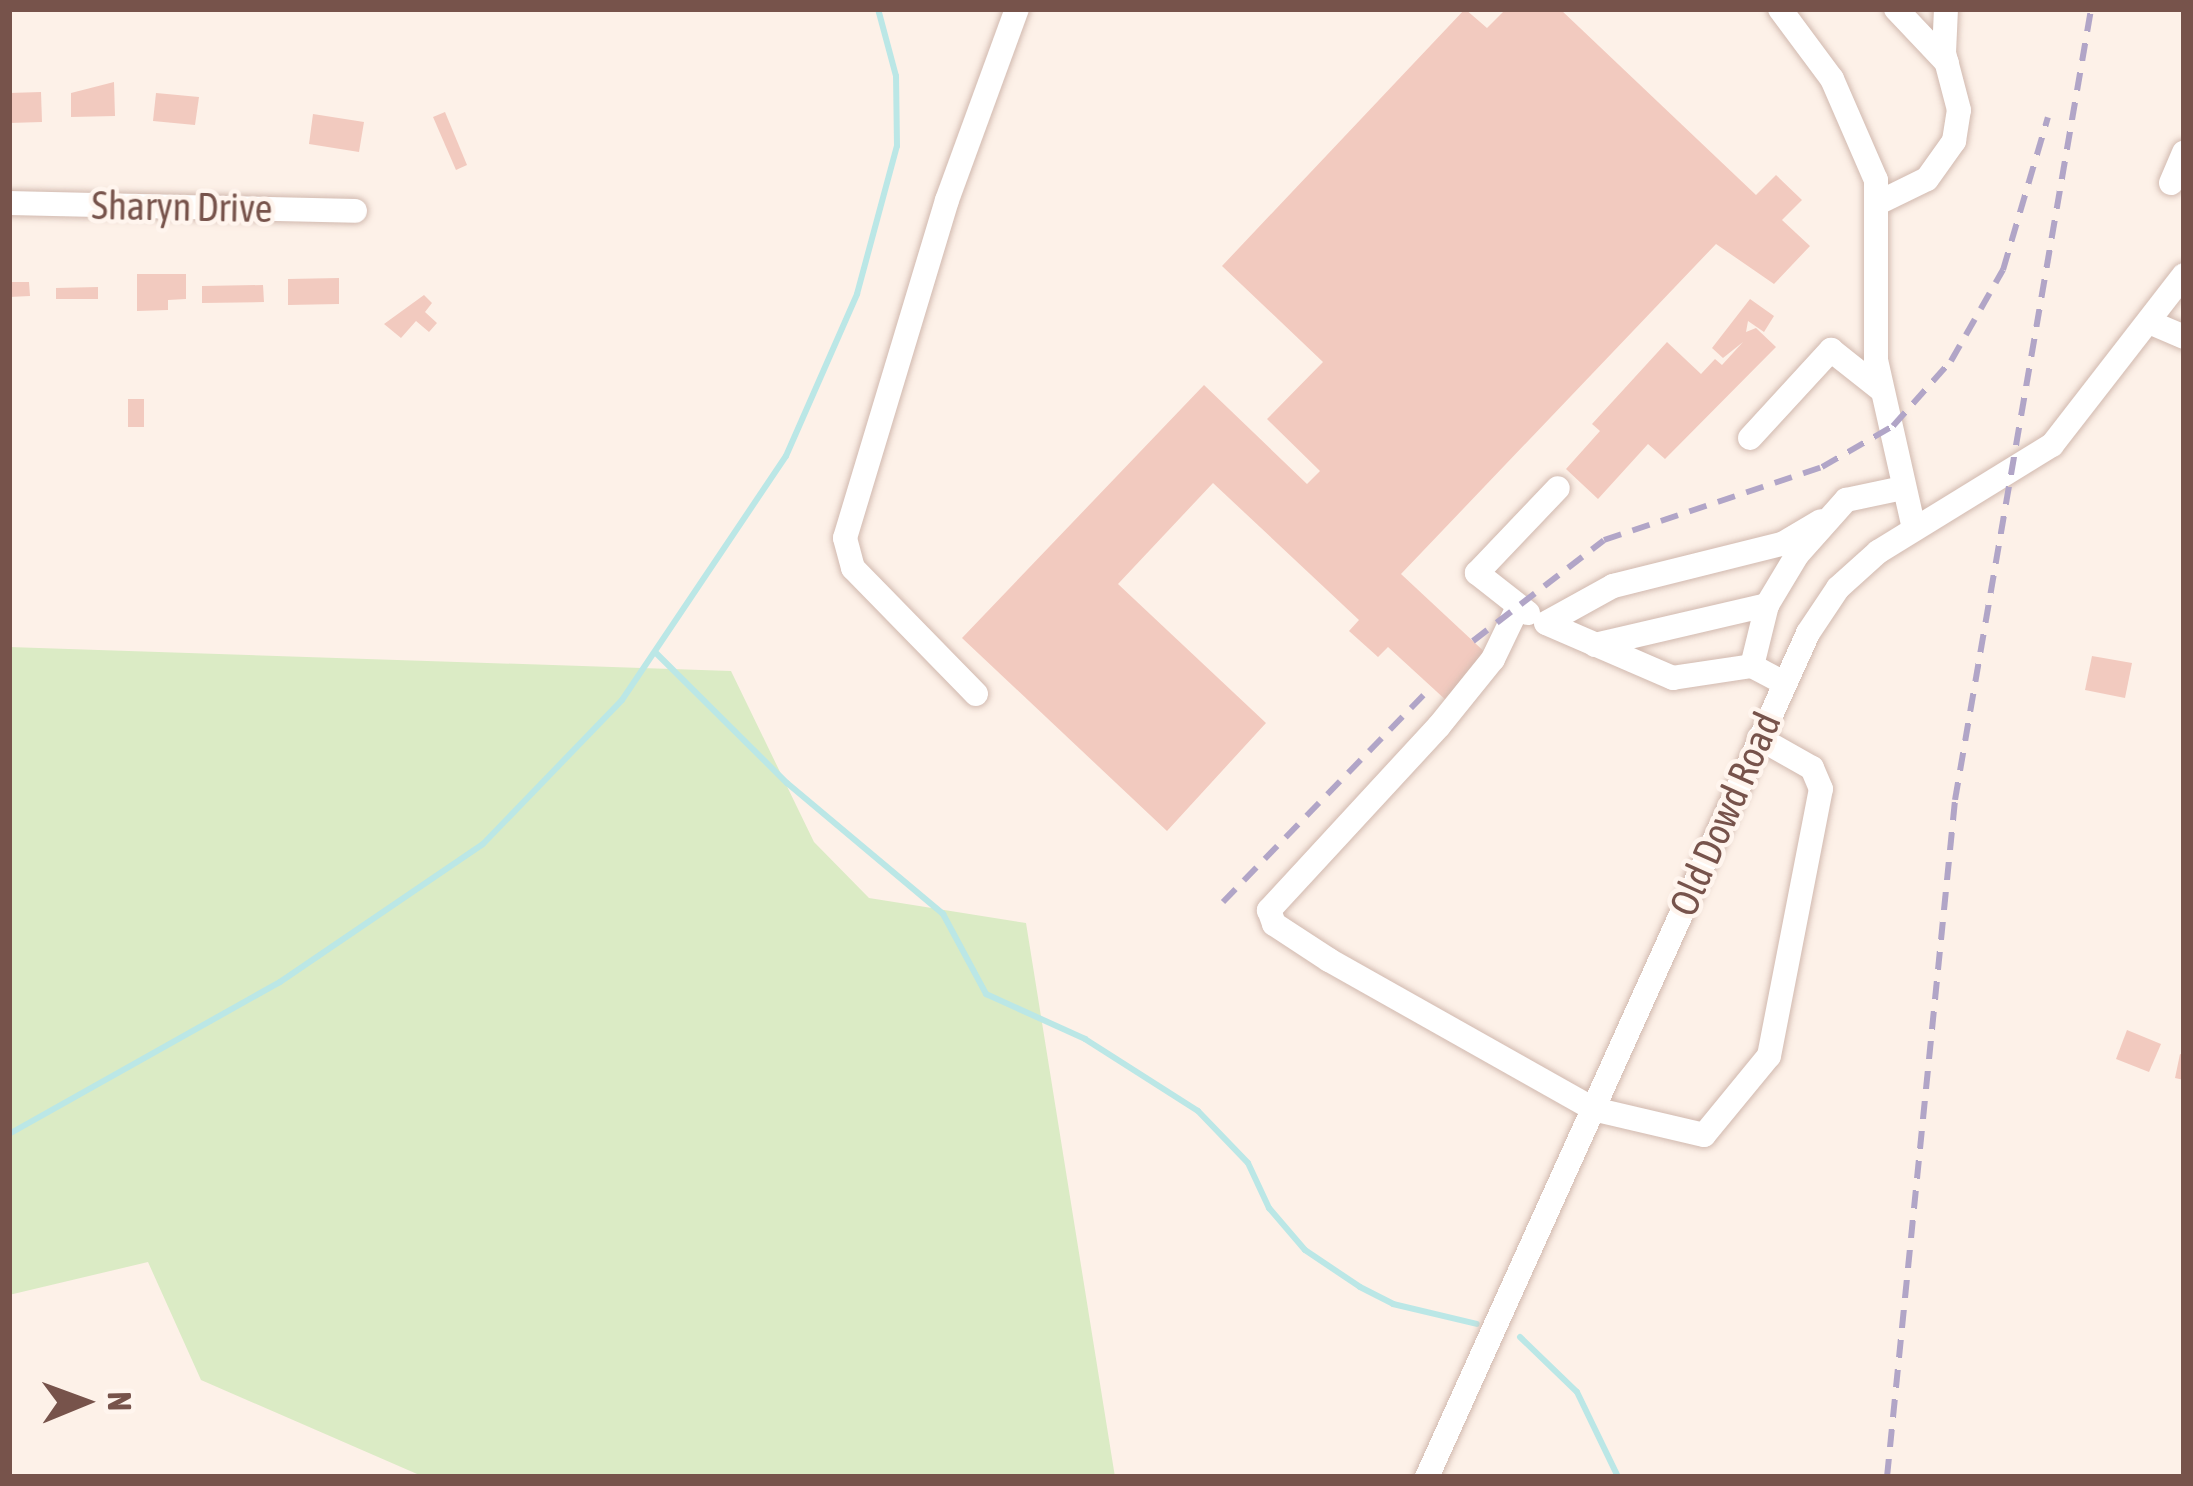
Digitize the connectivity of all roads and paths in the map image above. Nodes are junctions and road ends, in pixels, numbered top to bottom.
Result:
1 (1017, 9) edge
2 (1780, 9) edge
3 (1896, 9) edge
4 (1946, 9) edge
5 (1947, 63) junction
6 (2184, 153) edge
7 (2171, 183) dead end
8 (1880, 202) junction
9 (9, 203) edge
10 (355, 211) dead end
11 (2184, 275) edge
12 (2149, 322) junction
13 (2184, 337) edge
14 (1880, 389) junction
15 (1750, 438) dead end
16 (1558, 488) dead end
17 (1903, 488) junction
18 (1821, 520) junction
19 (1914, 529) junction
20 (1767, 605) junction
21 (1518, 607) junction
22 (1546, 622) junction
23 (1595, 645) junction
24 (1752, 665) junction
25 (1784, 683) junction
26 (976, 694) dead end
27 (1759, 738) junction
28 (1593, 1108) junction
29 (1427, 1477) edge

1 - 26 street
2 - 8 street
3 - 5 street
4 - 5 street
5 - 8 street
6 - 7 street
8 - 14 street
9 - 10 street, Sharyn Drive
11 - 12 street, Old Dowd Road
12 - 13 street
12 - 19 street, Old Dowd Road
14 - 15 street
14 - 17 street
16 - 21 street
17 - 18 street
17 - 19 street
18 - 20 street
18 - 22 street
19 - 25 street, Old Dowd Road
20 - 23 street
20 - 24 street
21 - 22 street
21 - 28 street
22 - 23 street
23 - 24 street
24 - 25 street
25 - 27 street, Old Dowd Road
27 - 28 street, Old Dowd Road
27 - 28 street
28 - 29 street, Old Dowd Road

